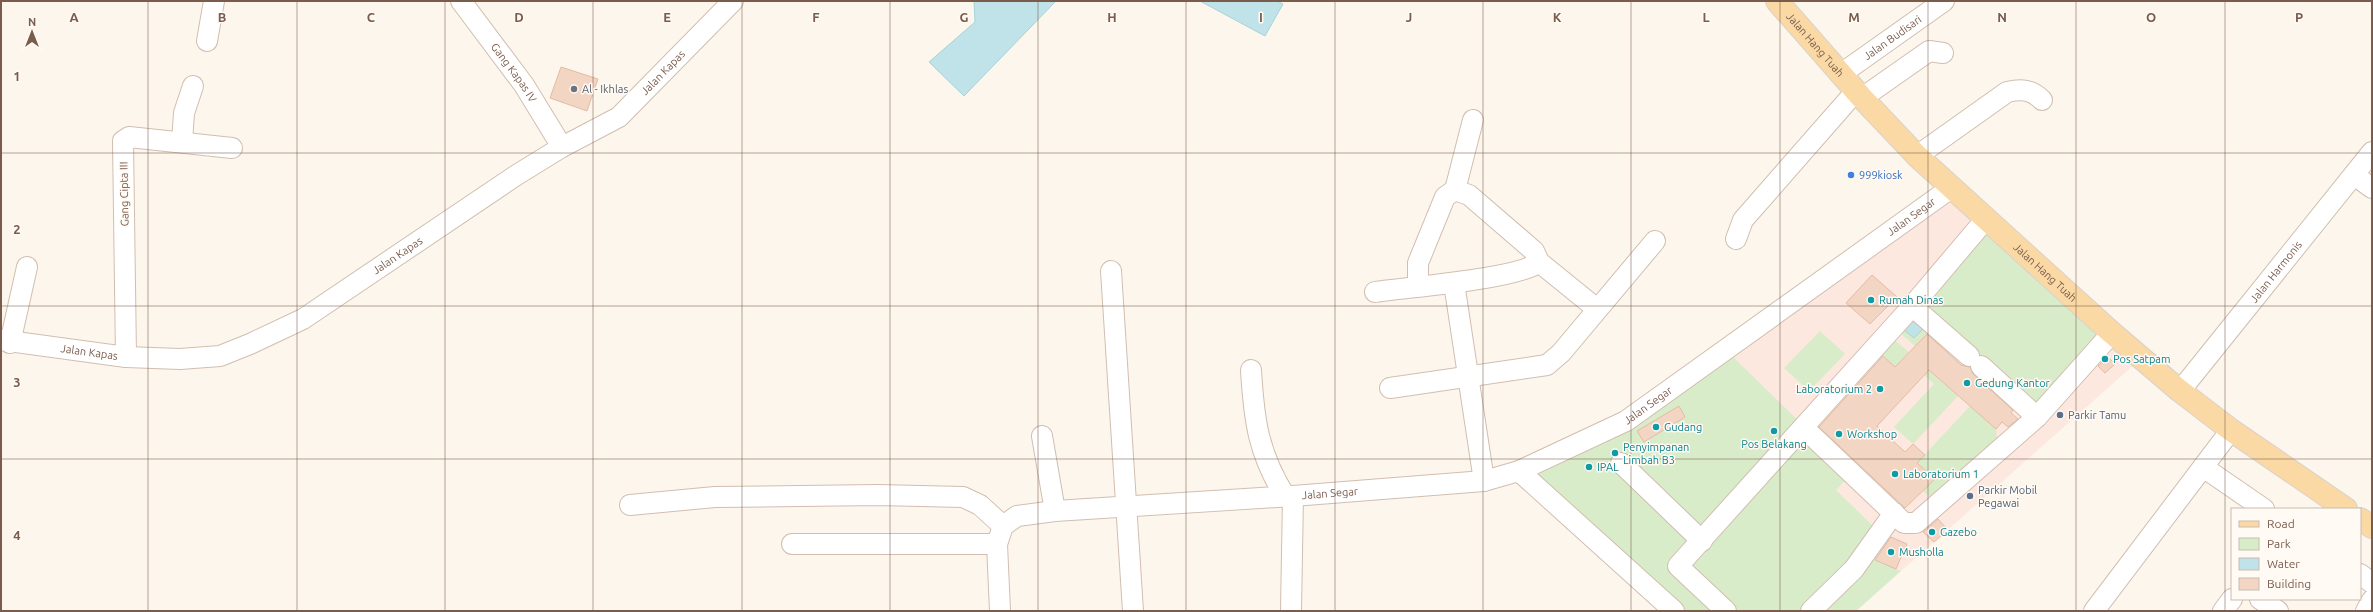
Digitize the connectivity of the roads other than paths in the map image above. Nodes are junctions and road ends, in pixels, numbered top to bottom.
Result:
1 (214, 1) edge
2 (461, 1) edge
3 (733, 1) edge
4 (1777, 1) edge
5 (1944, 1) edge
6 (207, 41) dead end
7 (1943, 52) dead end
8 (1841, 74) junction
9 (192, 86) dead end
10 (1859, 94) junction
11 (2042, 100) dead end
12 (1473, 120) dead end
13 (182, 142) junction
14 (562, 147) junction
15 (232, 148) dead end
16 (2372, 152) edge
17 (1917, 156) junction
18 (2354, 175) junction
19 (1951, 188) junction
20 (2372, 188) edge
21 (1455, 190) junction
22 (1985, 220) junction
23 (1736, 239) dead end
24 (1655, 241) dead end
25 (1539, 262) junction
26 (28, 267) dead end
27 (1111, 271) dead end
28 (1454, 283) junction
29 (1418, 286) junction
30 (1375, 292) dead end
31 (1912, 306) junction
32 (1597, 309) junction
33 (2112, 333) junction
34 (5, 342) edge
35 (126, 357) junction
36 (1251, 370) dead end
37 (1467, 376) junction
38 (1390, 388) dead end
39 (2180, 391) junction
40 (2037, 417) junction
41 (1804, 428) junction
42 (2231, 430) junction
43 (1042, 436) dead end
44 (1622, 463) dead end
45 (2203, 467) junction
46 (1519, 471) junction
47 (1484, 481) junction
48 (1289, 496) junction
49 (630, 505) dead end
50 (1126, 506) junction
51 (2263, 508) edge
52 (2345, 508) edge
53 (1055, 511) junction
54 (1894, 513) junction
55 (2361, 520) edge
56 (2372, 527) edge
57 (1000, 535) junction
58 (1702, 541) junction
59 (792, 544) dead end
60 (2361, 575) edge
61 (2372, 582) edge
62 (2231, 600) edge
63 (2262, 600) edge
64 (2372, 600) edge
65 (1662, 607) edge
66 (1000, 611) edge
67 (1133, 611) edge
68 (1291, 611) edge
69 (1726, 611) edge
70 (1811, 611) edge
71 (2094, 611) edge
72 (2224, 611) edge
73 (2278, 611) edge
74 (2366, 611) edge

1 - 6 street
2 - 14 street, Gang Kapas IV
3 - 14 street, Jalan Kapas
4 - 8 main road, Jalan Hang Tuah
5 - 8 street, Jalan Budisari
7 - 10 street
8 - 10 main road, Jalan Hang Tuah
9 - 13 street
10 - 17 main road, Jalan Hang Tuah
10 - 23 street
11 - 17 street
12 - 21 street
13 - 15 street, Gang Cipta III
13 - 35 street, Gang Cipta III
14 - 35 street, Jalan Kapas
16 - 18 street, Jalan Harmonis
17 - 19 main road, Jalan Hang Tuah
18 - 20 street
18 - 39 street, Jalan Harmonis
19 - 22 main road, Jalan Hang Tuah
19 - 46 street, Jalan Segar
21 - 25 street
21 - 29 street
22 - 31 street
22 - 33 main road, Jalan Hang Tuah
24 - 32 street
25 - 28 street
25 - 32 street
26 - 34 street
27 - 50 street
28 - 29 street
28 - 37 street
29 - 30 street
31 - 40 street
31 - 41 street
32 - 37 street
33 - 39 main road, Jalan Hang Tuah
33 - 40 street
34 - 35 street, Jalan Kapas
36 - 48 street
37 - 38 street
37 - 47 street
39 - 42 main road, Jalan Hang Tuah
40 - 54 street
41 - 54 street
41 - 58 street
42 - 45 street
42 - 52 main road, Jalan Hang Tuah
43 - 53 street
44 - 58 street
45 - 51 street
45 - 71 street
46 - 47 street, Jalan Segar
46 - 65 street
47 - 48 street, Jalan Segar
48 - 50 street
48 - 68 street, Jalan Segar
49 - 57 street
50 - 53 street
50 - 67 street
53 - 57 street
54 - 70 street
55 - 56 main road
57 - 59 street
57 - 66 street
58 - 69 street
60 - 61 street
62 - 72 street
63 - 73 street
64 - 74 street

